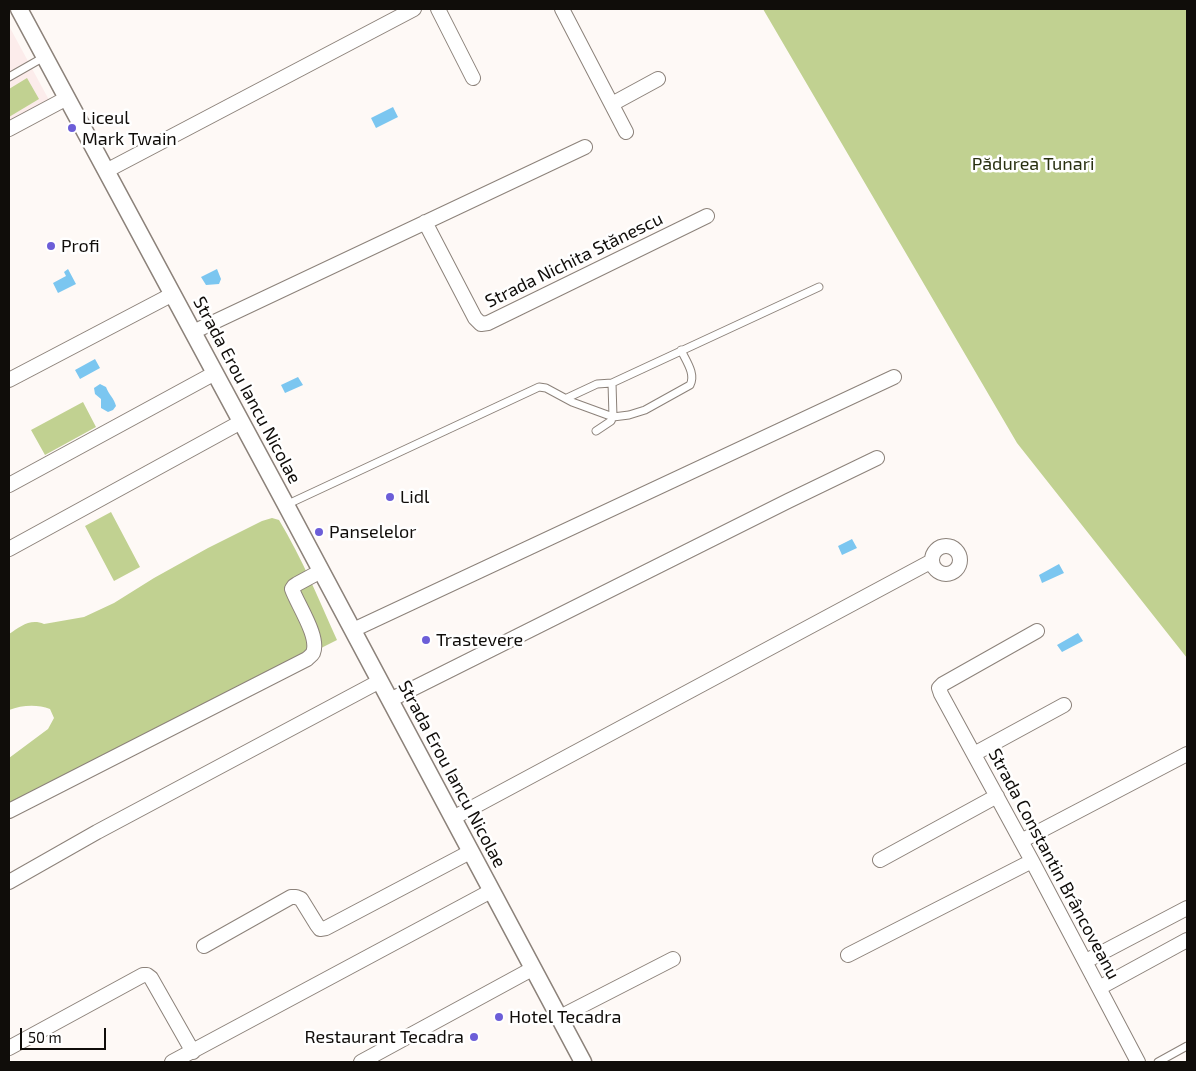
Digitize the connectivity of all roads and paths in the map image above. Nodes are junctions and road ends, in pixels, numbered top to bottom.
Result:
1 (19, 9) edge
2 (414, 9) edge
3 (438, 9) edge
4 (562, 9) edge
5 (45, 57) junction
6 (9, 77) edge
7 (473, 78) dead end
8 (658, 78) dead end
9 (67, 98) junction
10 (612, 104) junction
11 (9, 129) edge
12 (626, 132) dead end
13 (585, 147) dead end
14 (106, 171) junction
15 (707, 216) dead end
16 (425, 222) junction
17 (819, 287) dead end
18 (173, 294) junction
19 (194, 332) junction
20 (682, 350) junction
21 (215, 373) junction
22 (894, 377) dead end
23 (9, 380) edge
24 (612, 383) junction
25 (566, 398) junction
26 (613, 417) junction
27 (241, 422) junction
28 (596, 430) dead end
29 (877, 458) dead end
30 (9, 485) edge
31 (286, 505) junction
32 (9, 548) edge
33 (932, 560) dead end
34 (322, 571) junction
35 (353, 630) junction
36 (1037, 632) dead end
37 (380, 681) junction
38 (390, 700) junction
39 (1064, 705) dead end
40 (974, 754) junction
41 (1187, 754) edge
42 (997, 796) junction
43 (9, 812) edge
44 (453, 818) junction
45 (1021, 840) junction
46 (470, 852) junction
47 (880, 860) dead end
48 (1032, 861) junction
49 (9, 882) edge
50 (491, 891) junction
51 (1187, 908) edge
52 (1187, 940) edge
53 (204, 946) dead end
54 (848, 955) dead end
55 (673, 959) dead end
56 (1086, 961) junction
57 (532, 969) junction
58 (1099, 988) junction
59 (558, 1018) junction
60 (1187, 1046) edge
61 (9, 1048) edge
62 (193, 1052) junction
63 (1134, 1061) edge
64 (172, 1062) edge
65 (361, 1062) edge
66 (583, 1062) edge
67 (1158, 1062) edge

1 - 5 street, Strada Erou Iancu Nicolae
2 - 14 street
3 - 7 street
4 - 10 street
5 - 6 lane
5 - 9 street, Strada Erou Iancu Nicolae
8 - 10 street
9 - 11 street
9 - 14 street, Strada Erou Iancu Nicolae
10 - 12 street
13 - 16 street
14 - 18 street, Strada Erou Iancu Nicolae
15 - 16 street, Strada Nichita Stănescu
16 - 19 street
17 - 20 lane
18 - 19 street, Strada Erou Iancu Nicolae
18 - 23 street, Strada Erou Iancu Nicolae
19 - 21 street, Strada Erou Iancu Nicolae
20 - 24 lane
20 - 26 lane
21 - 27 street, Strada Erou Iancu Nicolae
21 - 30 street
22 - 35 street
24 - 25 lane
24 - 26 lane
25 - 26 lane, Strada Erou Iancu Nicolae
25 - 31 lane, Strada Erou Iancu Nicolae
26 - 28 lane
27 - 31 street, Strada Erou Iancu Nicolae
27 - 32 street
29 - 38 street
31 - 34 street, Strada Erou Iancu Nicolae
33 - 44 street
34 - 35 street, Strada Erou Iancu Nicolae
34 - 43 street
35 - 37 street, Strada Erou Iancu Nicolae
36 - 40 street, Strada Constantin Brâncoveanu
37 - 38 street, Strada Erou Iancu Nicolae
37 - 49 street
38 - 44 street, Strada Erou Iancu Nicolae
39 - 40 street
40 - 42 street, Strada Constantin Brâncoveanu
41 - 45 street
42 - 45 street, Strada Constantin Brâncoveanu
42 - 47 street
44 - 46 street, Strada Erou Iancu Nicolae
45 - 48 street, Strada Constantin Brâncoveanu
46 - 50 street, Strada Erou Iancu Nicolae
46 - 53 street
48 - 54 street
48 - 56 street, Strada Constantin Brâncoveanu
50 - 57 street, Strada Erou Iancu Nicolae
50 - 62 street
51 - 56 street
52 - 58 street
55 - 59 street
56 - 58 street, Strada Constantin Brâncoveanu
57 - 59 street, Strada Erou Iancu Nicolae
57 - 65 street
58 - 63 street, Strada Constantin Brâncoveanu
59 - 66 street, Strada Erou Iancu Nicolae
60 - 67 lane
61 - 62 street
62 - 64 street

